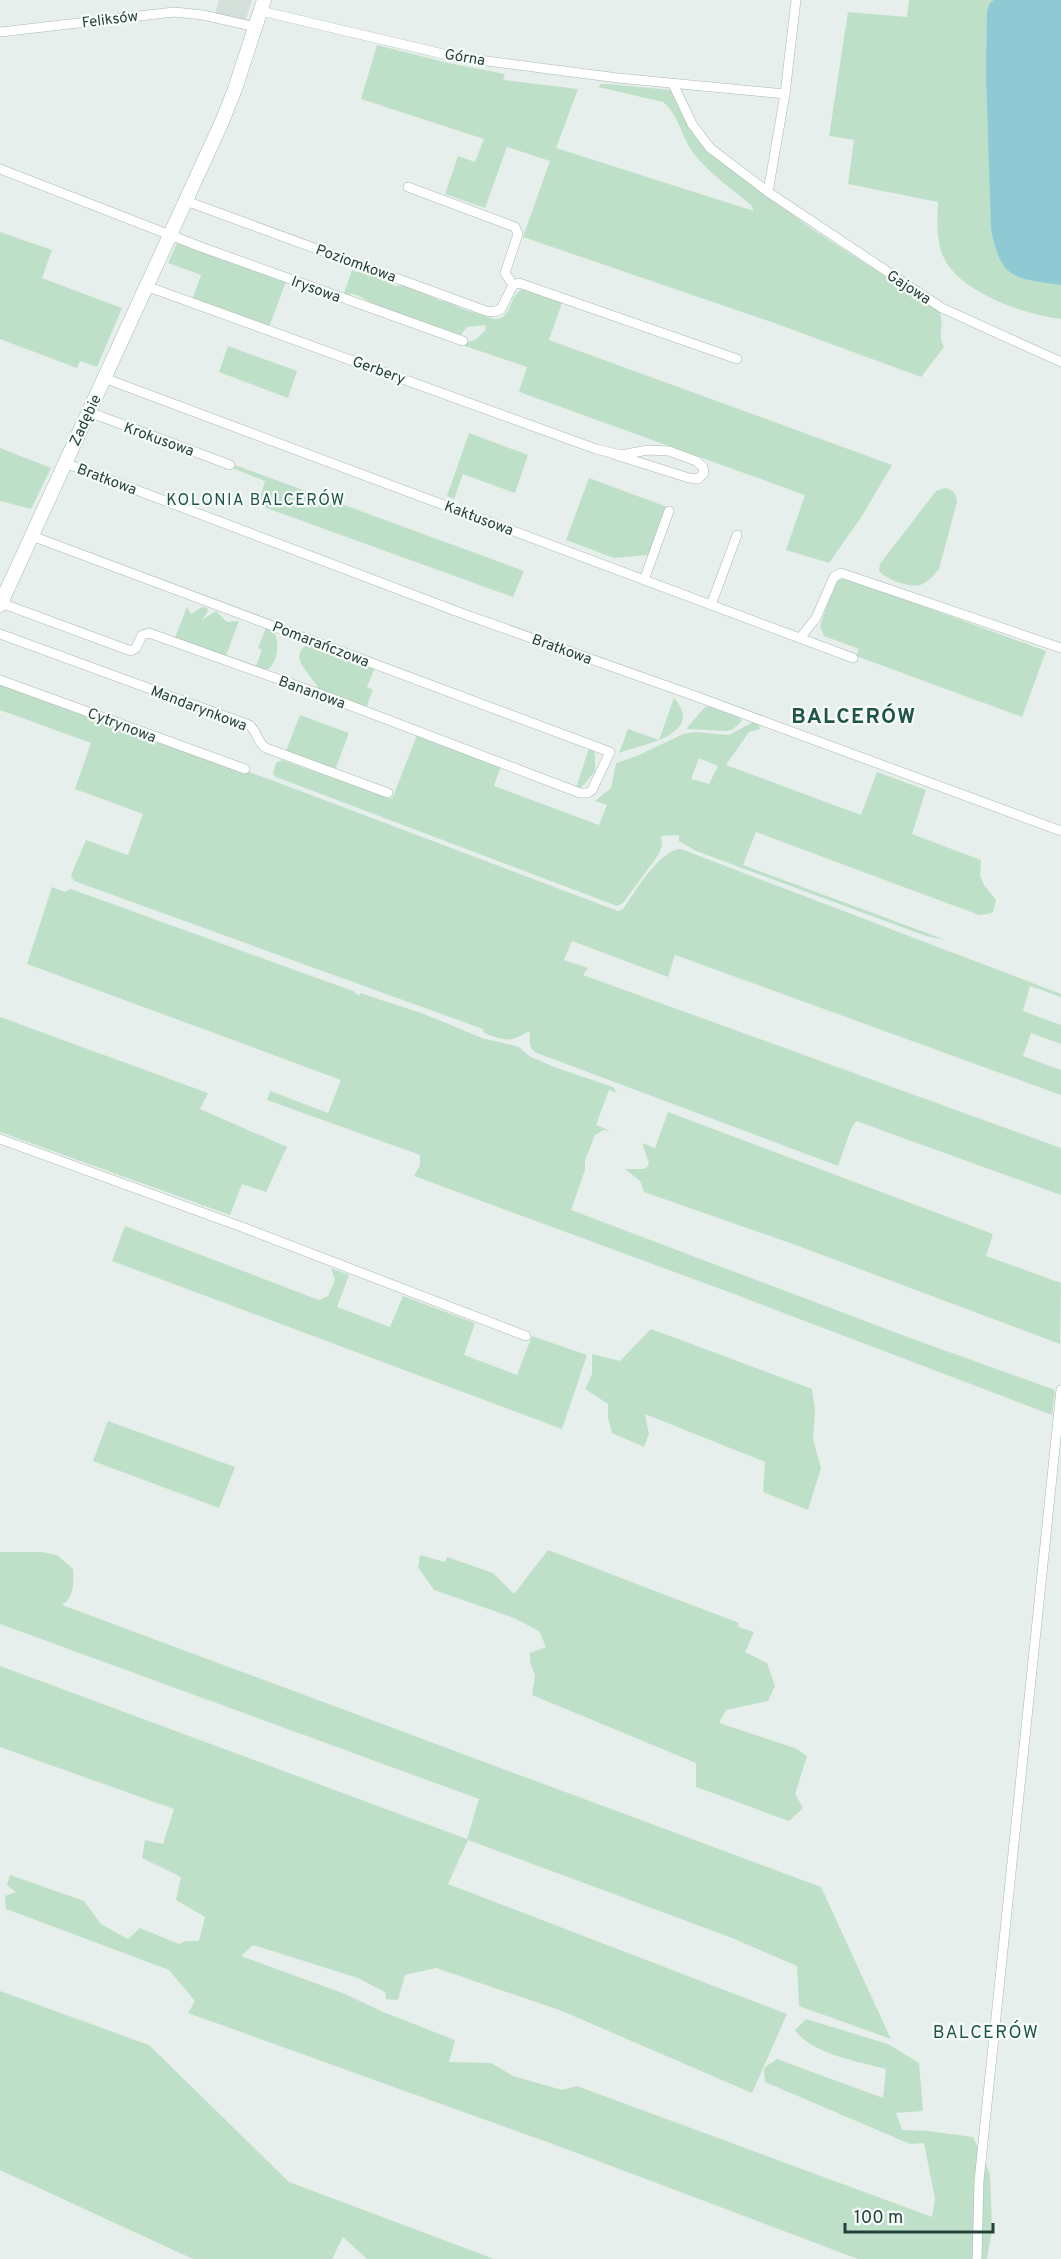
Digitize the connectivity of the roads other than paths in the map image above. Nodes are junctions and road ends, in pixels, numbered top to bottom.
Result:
1 (796, 0) edge
2 (262, 5) edge
3 (255, 27) junction
4 (0, 32) edge
5 (674, 84) junction
6 (785, 94) junction
7 (0, 169) edge
8 (408, 187) dead end
9 (768, 192) junction
10 (186, 201) junction
11 (170, 235) junction
12 (513, 285) junction
13 (146, 286) junction
14 (463, 341) dead end
15 (736, 359) dead end
16 (1061, 362) edge
17 (104, 378) junction
18 (89, 412) junction
19 (641, 451) junction
20 (615, 454) junction
21 (635, 460) junction
22 (65, 463) junction
23 (230, 465) dead end
24 (669, 510) dead end
25 (737, 535) dead end
26 (32, 536) junction
27 (644, 580) junction
28 (1, 604) edge
29 (711, 605) junction
30 (0, 634) edge
31 (800, 638) junction
32 (1061, 648) edge
33 (853, 658) dead end
34 (0, 680) edge
35 (610, 752) joint
36 (245, 769) dead end
37 (388, 793) dead end
38 (1061, 831) edge
39 (0, 1139) edge
40 (526, 1336) dead end
41 (1061, 1390) edge
42 (977, 2259) edge

1 - 6 street
2 - 3 street, Zadębie
2 - 5 street, Górna
3 - 4 street, Feliksów
3 - 10 street, Zadębie
5 - 6 street, Górna
5 - 9 street, Gajowa
6 - 9 street
7 - 11 street
8 - 12 street
9 - 16 street, Gajowa
10 - 11 street, Zadębie
10 - 12 street, Poziomkowa
11 - 13 street, Zadębie
11 - 14 street, Irysowa
12 - 15 street
13 - 17 street, Zadębie
13 - 20 street, Gerbery
17 - 18 street, Zadębie
17 - 27 street, Kaktusowa
18 - 22 street, Zadębie
18 - 23 street, Krokusowa
19 - 20 street, Gerbery
19 - 21 street
19 - 21 street, Gerbery
20 - 21 street, Gerbery
22 - 26 street, Zadębie
22 - 38 street, Bratkowa
24 - 27 street
25 - 29 street
26 - 28 street, Zadębie
26 - 35 street, Pomarańczowa
27 - 29 street, Kaktusowa
28 - 35 street, Bananowa
29 - 31 street, Kaktusowa
30 - 37 street, Mandarynkowa
31 - 32 street
31 - 33 street, Kaktusowa
34 - 36 street, Cytrynowa
39 - 40 street
41 - 42 street

